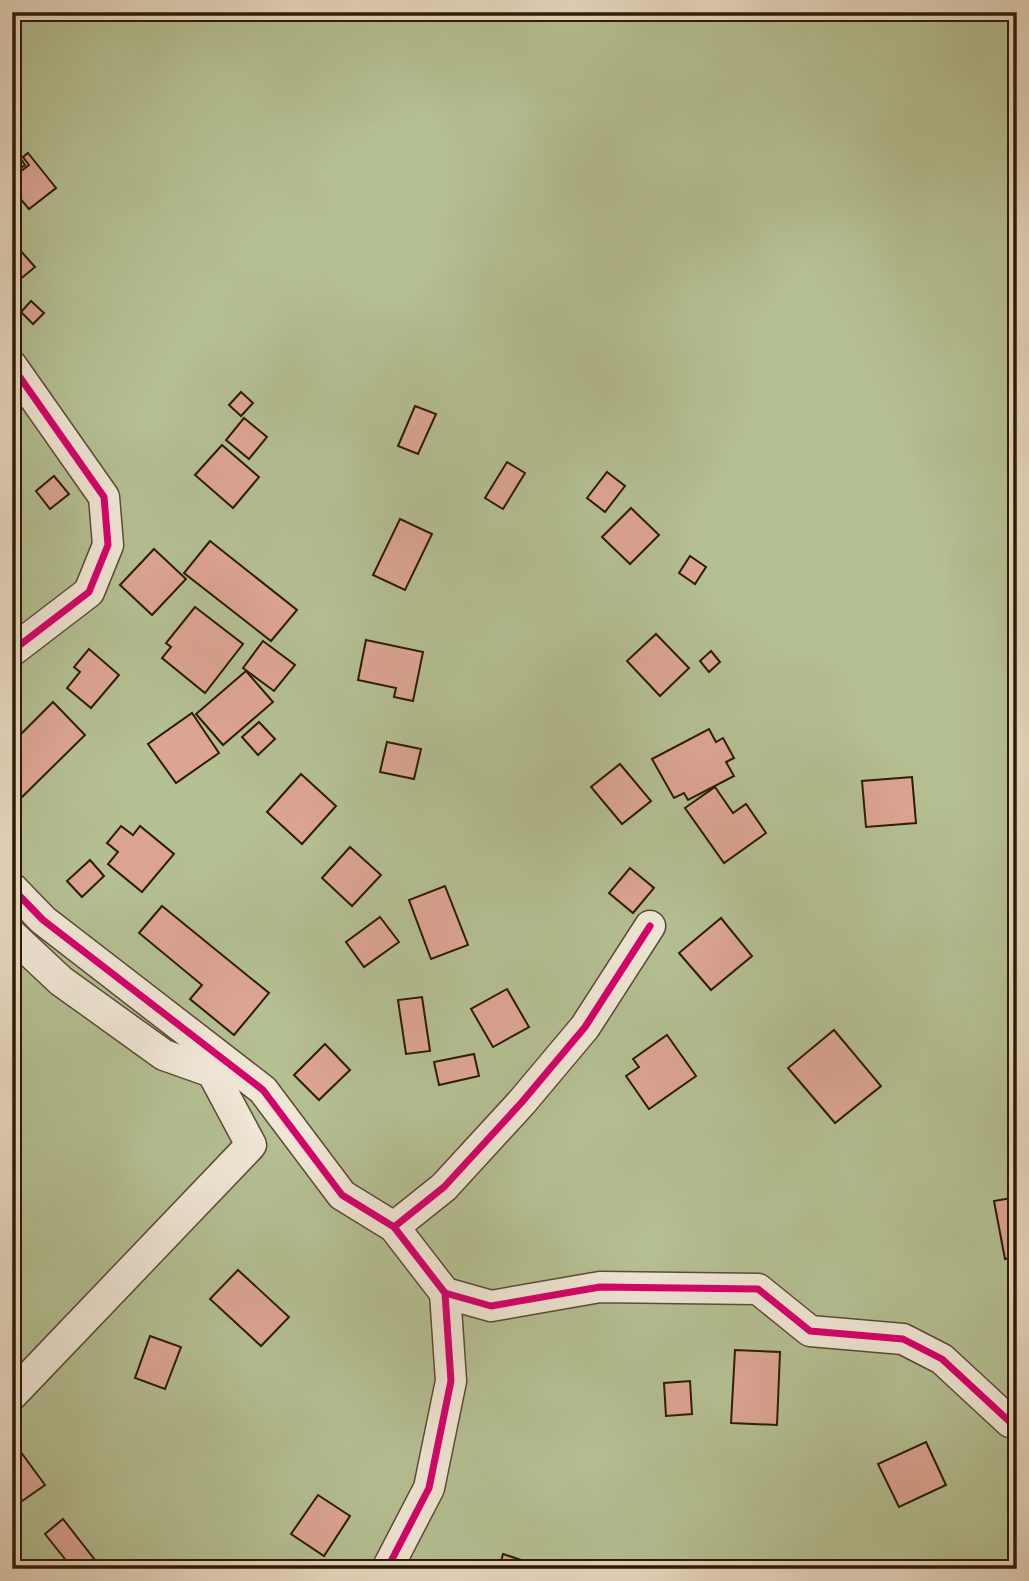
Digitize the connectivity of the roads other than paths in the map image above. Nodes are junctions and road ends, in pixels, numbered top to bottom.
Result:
1 (12, 366) edge
2 (12, 651) edge
3 (12, 888) edge
4 (650, 926) dead end
5 (12, 935) edge
6 (394, 1227) junction
7 (445, 1293) junction
8 (12, 1395) edge
9 (1010, 1422) dead end
10 (387, 1569) edge

1 - 2 street
3 - 6 street
4 - 6 street
5 - 8 street
6 - 7 street
7 - 9 street
7 - 10 street

